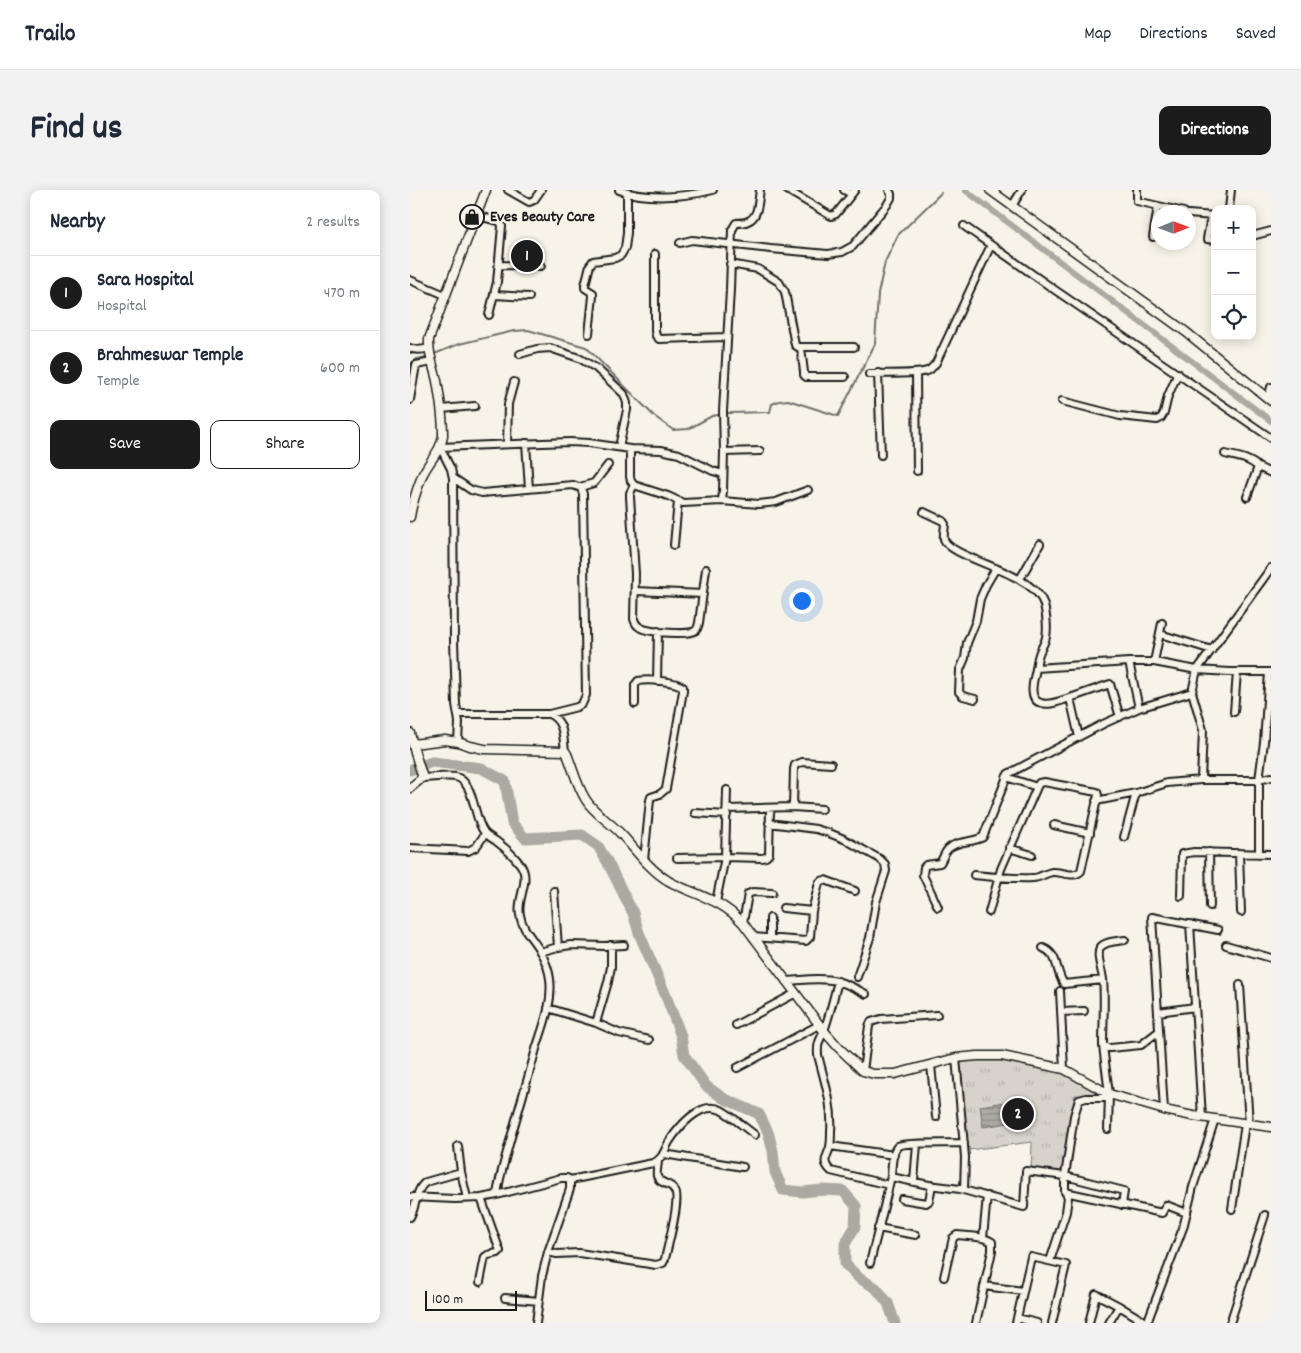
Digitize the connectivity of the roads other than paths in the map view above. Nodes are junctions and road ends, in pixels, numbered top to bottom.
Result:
1 (486, 190) edge
2 (508, 190) edge
3 (541, 190) edge
4 (619, 190) edge
5 (713, 190) edge
6 (760, 190) edge
7 (787, 190) edge
8 (844, 190) edge
9 (888, 190) edge
10 (990, 190) edge
11 (1022, 190) edge
12 (1137, 190) edge
13 (1231, 190) edge
14 (853, 192) edge
15 (627, 193) junction
16 (1154, 205) edge
17 (1229, 205) edge
18 (1012, 206) junction
19 (1196, 215) edge
20 (476, 216) junction
21 (1211, 216) edge
22 (1211, 224) edge
23 (964, 226) dead end
24 (1271, 231) edge
25 (1256, 235) edge
26 (1211, 240) edge
27 (680, 243) dead end
28 (731, 245) junction
29 (991, 246) junction
30 (655, 254) dead end
31 (730, 264) junction
32 (499, 265) junction
33 (540, 266) dead end
34 (410, 280) edge
35 (445, 295) junction
36 (494, 295) junction
37 (530, 297) dead end
38 (489, 315) dead end
39 (589, 334) dead end
40 (727, 337) junction
41 (854, 347) dead end
42 (410, 348) edge
43 (802, 348) junction
44 (520, 354) dead end
45 (430, 355) junction
46 (916, 373) junction
47 (1178, 373) junction
48 (869, 374) dead end
49 (878, 374) junction
50 (845, 377) dead end
51 (514, 382) dead end
52 (1271, 387) edge
53 (1269, 399) edge
54 (410, 400) edge
55 (1062, 401) dead end
56 (475, 406) dead end
57 (441, 409) junction
58 (1271, 438) edge
59 (526, 443) junction
60 (507, 444) junction
61 (440, 447) junction
62 (620, 447) junction
63 (630, 449) junction
64 (760, 451) dead end
65 (724, 452) junction
66 (1225, 454) dead end
67 (881, 455) dead end
68 (608, 465) dead end
69 (1258, 467) junction
70 (917, 471) dead end
71 (1271, 473) edge
72 (723, 474) junction
73 (453, 478) junction
74 (634, 485) junction
75 (580, 487) junction
76 (529, 489) junction
77 (808, 490) dead end
78 (1247, 497) dead end
79 (678, 501) junction
80 (722, 501) junction
81 (410, 511) edge
82 (924, 512) dead end
83 (1040, 544) dead end
84 (674, 545) dead end
85 (996, 568) junction
86 (1271, 568) edge
87 (706, 569) dead end
88 (1020, 579) junction
89 (636, 590) junction
90 (703, 594) junction
91 (1162, 623) dead end
92 (658, 631) junction
93 (1160, 634) junction
94 (1212, 650) junction
95 (1129, 662) junction
96 (1154, 662) junction
97 (1036, 668) junction
98 (1197, 670) junction
99 (1237, 672) junction
100 (1270, 672) edge
101 (657, 681) junction
102 (1192, 692) junction
103 (1070, 698) junction
104 (975, 699) dead end
105 (635, 704) dead end
106 (1140, 708) junction
107 (1234, 712) dead end
108 (458, 714) junction
109 (549, 714) junction
110 (1120, 717) junction
111 (1079, 736) junction
112 (411, 737) edge
113 (458, 742) junction
114 (564, 751) junction
115 (831, 764) dead end
116 (422, 776) junction
117 (1006, 777) junction
118 (1271, 777) edge
119 (1201, 780) junction
120 (1259, 780) junction
121 (1036, 787) junction
122 (410, 788) edge
123 (727, 790) dead end
124 (1136, 793) junction
125 (1096, 801) junction
126 (793, 807) junction
127 (770, 809) junction
128 (822, 809) dead end
129 (727, 812) junction
130 (695, 813) dead end
131 (769, 823) junction
132 (1054, 825) dead end
133 (1090, 833) junction
134 (485, 834) junction
135 (1124, 837) dead end
136 (410, 848) edge
137 (1009, 848) junction
138 (1209, 852) junction
139 (1239, 853) junction
140 (1259, 854) junction
141 (1271, 854) edge
142 (1032, 855) dead end
143 (725, 857) junction
144 (677, 858) dead end
145 (644, 860) junction
146 (974, 875) dead end
147 (999, 877) junction
148 (554, 891) dead end
149 (855, 891) dead end
150 (772, 893) dead end
151 (1181, 896) dead end
152 (716, 902) junction
153 (1210, 906) dead end
154 (938, 907) dead end
155 (783, 908) dead end
156 (812, 911) junction
157 (989, 912) dead end
158 (1241, 912) dead end
159 (770, 918) dead end
160 (743, 923) junction
161 (1190, 924) junction
162 (1218, 930) dead end
163 (753, 937) junction
164 (770, 938) junction
165 (1125, 940) dead end
166 (1226, 944) dead end
167 (611, 945) junction
168 (624, 945) dead end
169 (558, 947) junction
170 (1043, 948) dead end
171 (540, 952) junction
172 (1271, 958) edge
173 (857, 977) dead end
174 (1103, 980) junction
175 (786, 981) junction
176 (838, 981) junction
177 (1240, 985) dead end
178 (1060, 991) dead end
179 (796, 993) junction
180 (866, 994) dead end
181 (1195, 1007) junction
182 (548, 1008) junction
183 (1084, 1011) dead end
184 (1061, 1012) junction
185 (1158, 1012) junction
186 (937, 1015) dead end
187 (596, 1023) junction
188 (736, 1025) dead end
189 (822, 1028) junction
190 (1159, 1031) junction
191 (649, 1040) dead end
192 (1103, 1046) junction
193 (956, 1058) junction
194 (931, 1065) junction
195 (737, 1068) dead end
196 (1064, 1069) junction
197 (864, 1071) junction
198 (1109, 1096) junction
199 (1164, 1110) junction
200 (936, 1116) dead end
201 (1202, 1117) junction
202 (1215, 1119) junction
203 (1247, 1124) junction
204 (1271, 1127) edge
205 (1108, 1129) dead end
206 (755, 1136) dead end
207 (916, 1144) junction
208 (964, 1144) junction
209 (458, 1146) dead end
210 (830, 1146) junction
211 (664, 1154) junction
212 (894, 1155) junction
213 (658, 1161) junction
214 (743, 1167) dead end
215 (461, 1172) junction
216 (891, 1176) junction
217 (1065, 1176) junction
218 (570, 1180) junction
219 (914, 1181) junction
220 (888, 1185) junction
221 (932, 1185) junction
222 (964, 1190) junction
223 (1065, 1192) junction
224 (497, 1195) junction
225 (987, 1196) junction
226 (410, 1197) edge
227 (418, 1197) junction
228 (467, 1198) junction
229 (481, 1198) junction
230 (902, 1199) dead end
231 (1122, 1205) junction
232 (1232, 1210) dead end
233 (1187, 1213) junction
234 (1266, 1215) dead end
235 (410, 1217) edge
236 (878, 1228) junction
237 (916, 1235) dead end
238 (983, 1238) junction
239 (548, 1252) junction
240 (1050, 1261) junction
241 (870, 1263) dead end
242 (944, 1277) dead end
243 (480, 1282) dead end
244 (984, 1286) junction
245 (1023, 1291) junction
246 (505, 1298) dead end
247 (539, 1301) junction
248 (1119, 1306) junction
249 (1016, 1321) edge
250 (536, 1323) edge
251 (976, 1323) edge
252 (1037, 1323) edge
253 (1052, 1323) edge
254 (1089, 1323) edge
255 (1109, 1323) edge
256 (1147, 1323) edge
257 (1230, 1323) edge

1 - 20 street
2 - 3 street
4 - 15 street
5 - 15 street
6 - 28 street
7 - 14 street
8 - 14 street
9 - 28 street
10 - 18 street
11 - 18 street
12 - 16 street
13 - 17 street
15 - 39 street
18 - 53 street
19 - 21 street
20 - 32 street
20 - 35 street
22 - 26 street
23 - 29 street
24 - 25 street
27 - 28 street
28 - 31 street
29 - 46 street
29 - 47 street
30 - 40 street
31 - 40 street
31 - 43 street
32 - 33 street
32 - 36 street
34 - 35 street
35 - 45 street
36 - 37 street
36 - 38 street
40 - 65 street
41 - 43 street
42 - 45 street
43 - 50 street
44 - 62 street
45 - 54 street
45 - 57 street
46 - 49 street
46 - 70 street
47 - 55 street
47 - 58 street
48 - 49 street
49 - 67 street
51 - 60 street
52 - 53 street
56 - 57 street
57 - 61 street
59 - 60 street
59 - 62 street
59 - 76 street
60 - 61 street
61 - 73 street
61 - 81 street
62 - 63 street
63 - 72 street
63 - 74 street
64 - 65 street
65 - 72 street
66 - 69 street
68 - 75 street
69 - 71 street
69 - 78 street
72 - 80 street
73 - 76 street
73 - 108 street
74 - 79 street
74 - 89 street
75 - 76 street
75 - 109 street
77 - 80 street
79 - 80 street
79 - 84 street
82 - 85 street
83 - 88 street
85 - 88 street
85 - 104 street
86 - 94 street
87 - 90 street
88 - 97 street
89 - 90 street
89 - 92 street
90 - 92 street
91 - 93 street
92 - 101 street
93 - 94 street
93 - 96 street
94 - 98 street
95 - 96 street
95 - 97 street
95 - 106 street
96 - 98 street
97 - 103 street
98 - 99 street
98 - 102 street
99 - 100 street
99 - 107 street
100 - 120 street
101 - 105 street
101 - 145 street
102 - 106 street
102 - 119 street
103 - 110 street
103 - 111 street
106 - 110 street
108 - 109 street
108 - 113 street
109 - 114 street
110 - 111 street
111 - 117 street
112 - 113 street
112 - 116 street
113 - 114 street
114 - 145 street
115 - 126 street
116 - 122 street
116 - 134 street
117 - 121 street
117 - 154 street
118 - 120 street
119 - 120 street
119 - 124 street
120 - 140 street
121 - 125 street
121 - 137 street
123 - 129 street
124 - 125 street
124 - 135 street
125 - 133 street
126 - 127 street
126 - 128 street
127 - 129 street
127 - 131 street
129 - 130 street
129 - 143 street
131 - 143 street
131 - 173 street
132 - 133 street
133 - 147 street
134 - 136 street
134 - 171 street
137 - 142 street
137 - 147 street
138 - 139 street
138 - 151 street
138 - 153 street
139 - 140 street
139 - 158 street
140 - 141 street
143 - 144 street
143 - 152 street
145 - 152 street
146 - 147 street
147 - 157 street
148 - 169 street
149 - 156 street
150 - 160 street
152 - 160 street
155 - 156 street
156 - 164 street
159 - 164 street
160 - 163 street
161 - 162 street
161 - 181 street
161 - 185 street
163 - 164 street
163 - 175 street
165 - 174 street
166 - 172 street
167 - 168 street
167 - 169 street
167 - 187 street
169 - 171 street
170 - 174 street
171 - 182 street
174 - 192 street
175 - 176 street
175 - 179 street
176 - 180 street
176 - 189 street
177 - 203 street
178 - 184 street
179 - 188 street
179 - 189 street
181 - 185 street
181 - 201 street
182 - 187 street
182 - 224 street
183 - 184 street
184 - 196 street
185 - 190 street
186 - 197 street
187 - 191 street
189 - 195 street
189 - 197 street
189 - 210 street
190 - 192 street
190 - 199 street
192 - 198 street
193 - 194 street
193 - 196 street
193 - 208 street
194 - 197 street
194 - 200 street
196 - 198 street
198 - 199 street
198 - 205 street
198 - 217 street
199 - 201 street
201 - 202 street
202 - 203 street
202 - 233 street
203 - 204 street
203 - 232 street
206 - 211 street
207 - 208 street
207 - 212 street
207 - 219 street
208 - 222 street
209 - 215 street
210 - 212 street
210 - 220 street
211 - 213 street
211 - 214 street
212 - 216 street
213 - 218 street
213 - 239 street
215 - 227 street
215 - 228 street
216 - 219 street
216 - 220 street
217 - 223 street
217 - 225 street
217 - 231 street
218 - 224 street
218 - 239 street
219 - 221 street
220 - 236 street
221 - 222 street
221 - 230 street
222 - 225 street
223 - 231 street
223 - 240 street
224 - 229 street
225 - 238 street
226 - 227 street
227 - 228 street
227 - 235 street
228 - 229 street
229 - 243 street
231 - 233 street
233 - 256 street
234 - 257 street
236 - 237 street
236 - 241 street
238 - 242 street
238 - 244 street
239 - 247 street
240 - 245 street
240 - 253 street
244 - 245 street
244 - 251 street
245 - 249 street
246 - 247 street
247 - 250 street
248 - 254 street
248 - 255 street
248 - 256 street
249 - 252 street

